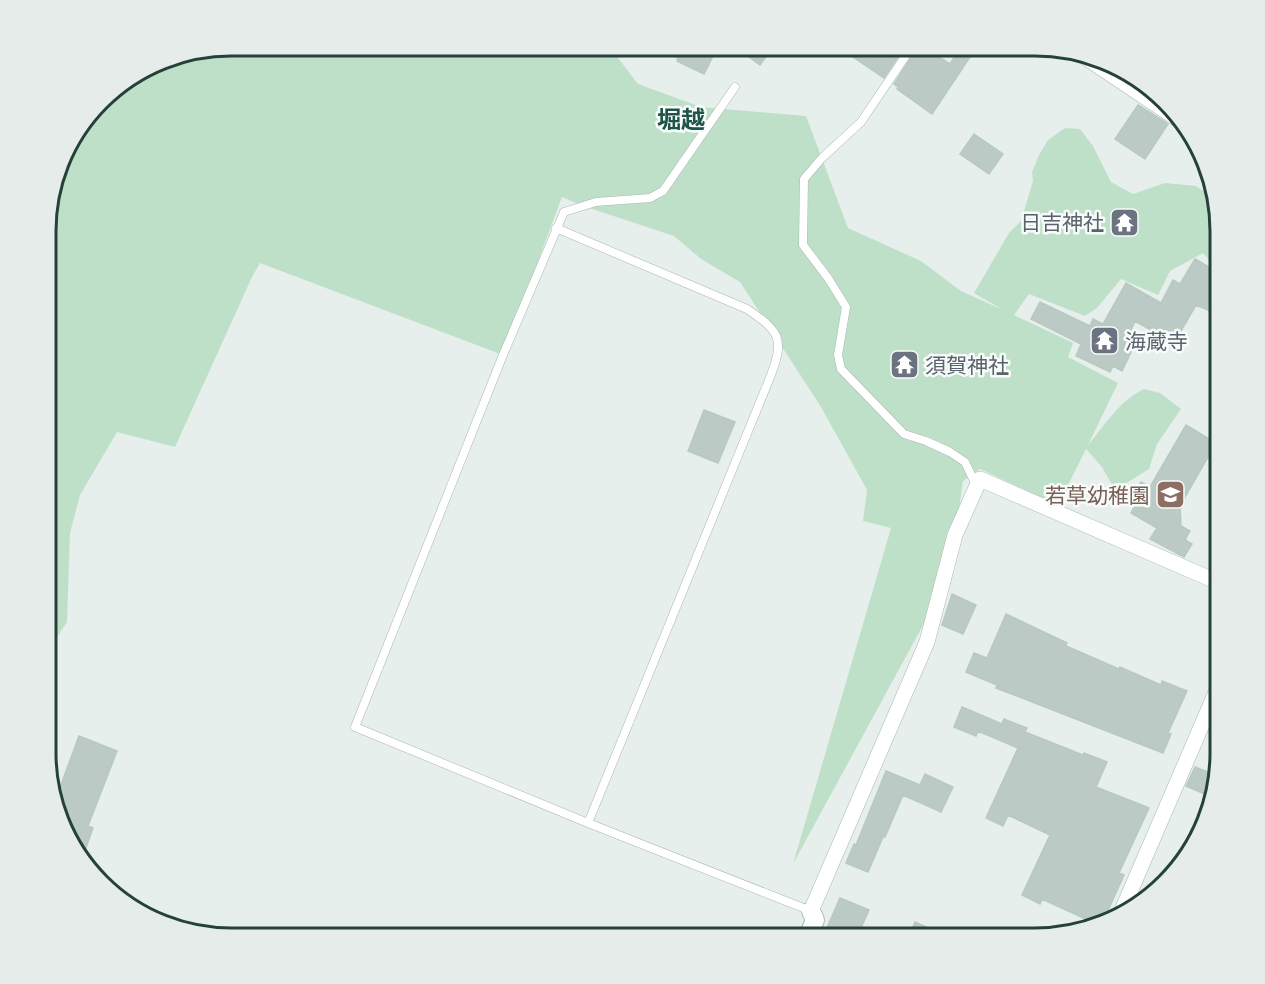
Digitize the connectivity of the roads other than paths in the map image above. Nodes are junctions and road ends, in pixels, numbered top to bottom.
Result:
1 (906, 56) edge
2 (1102, 69) edge
3 (735, 87) dead end
4 (1155, 104) edge
5 (556, 228) junction
6 (976, 487) junction
7 (1209, 578) edge
8 (1209, 708) edge
9 (588, 823) junction
10 (1125, 903) edge
11 (811, 911) junction
12 (812, 928) edge

1 - 6 lane
2 - 4 street
3 - 5 lane
5 - 9 lane
5 - 9 lane
6 - 7 street
6 - 11 street
8 - 10 street
9 - 11 lane
11 - 12 street

